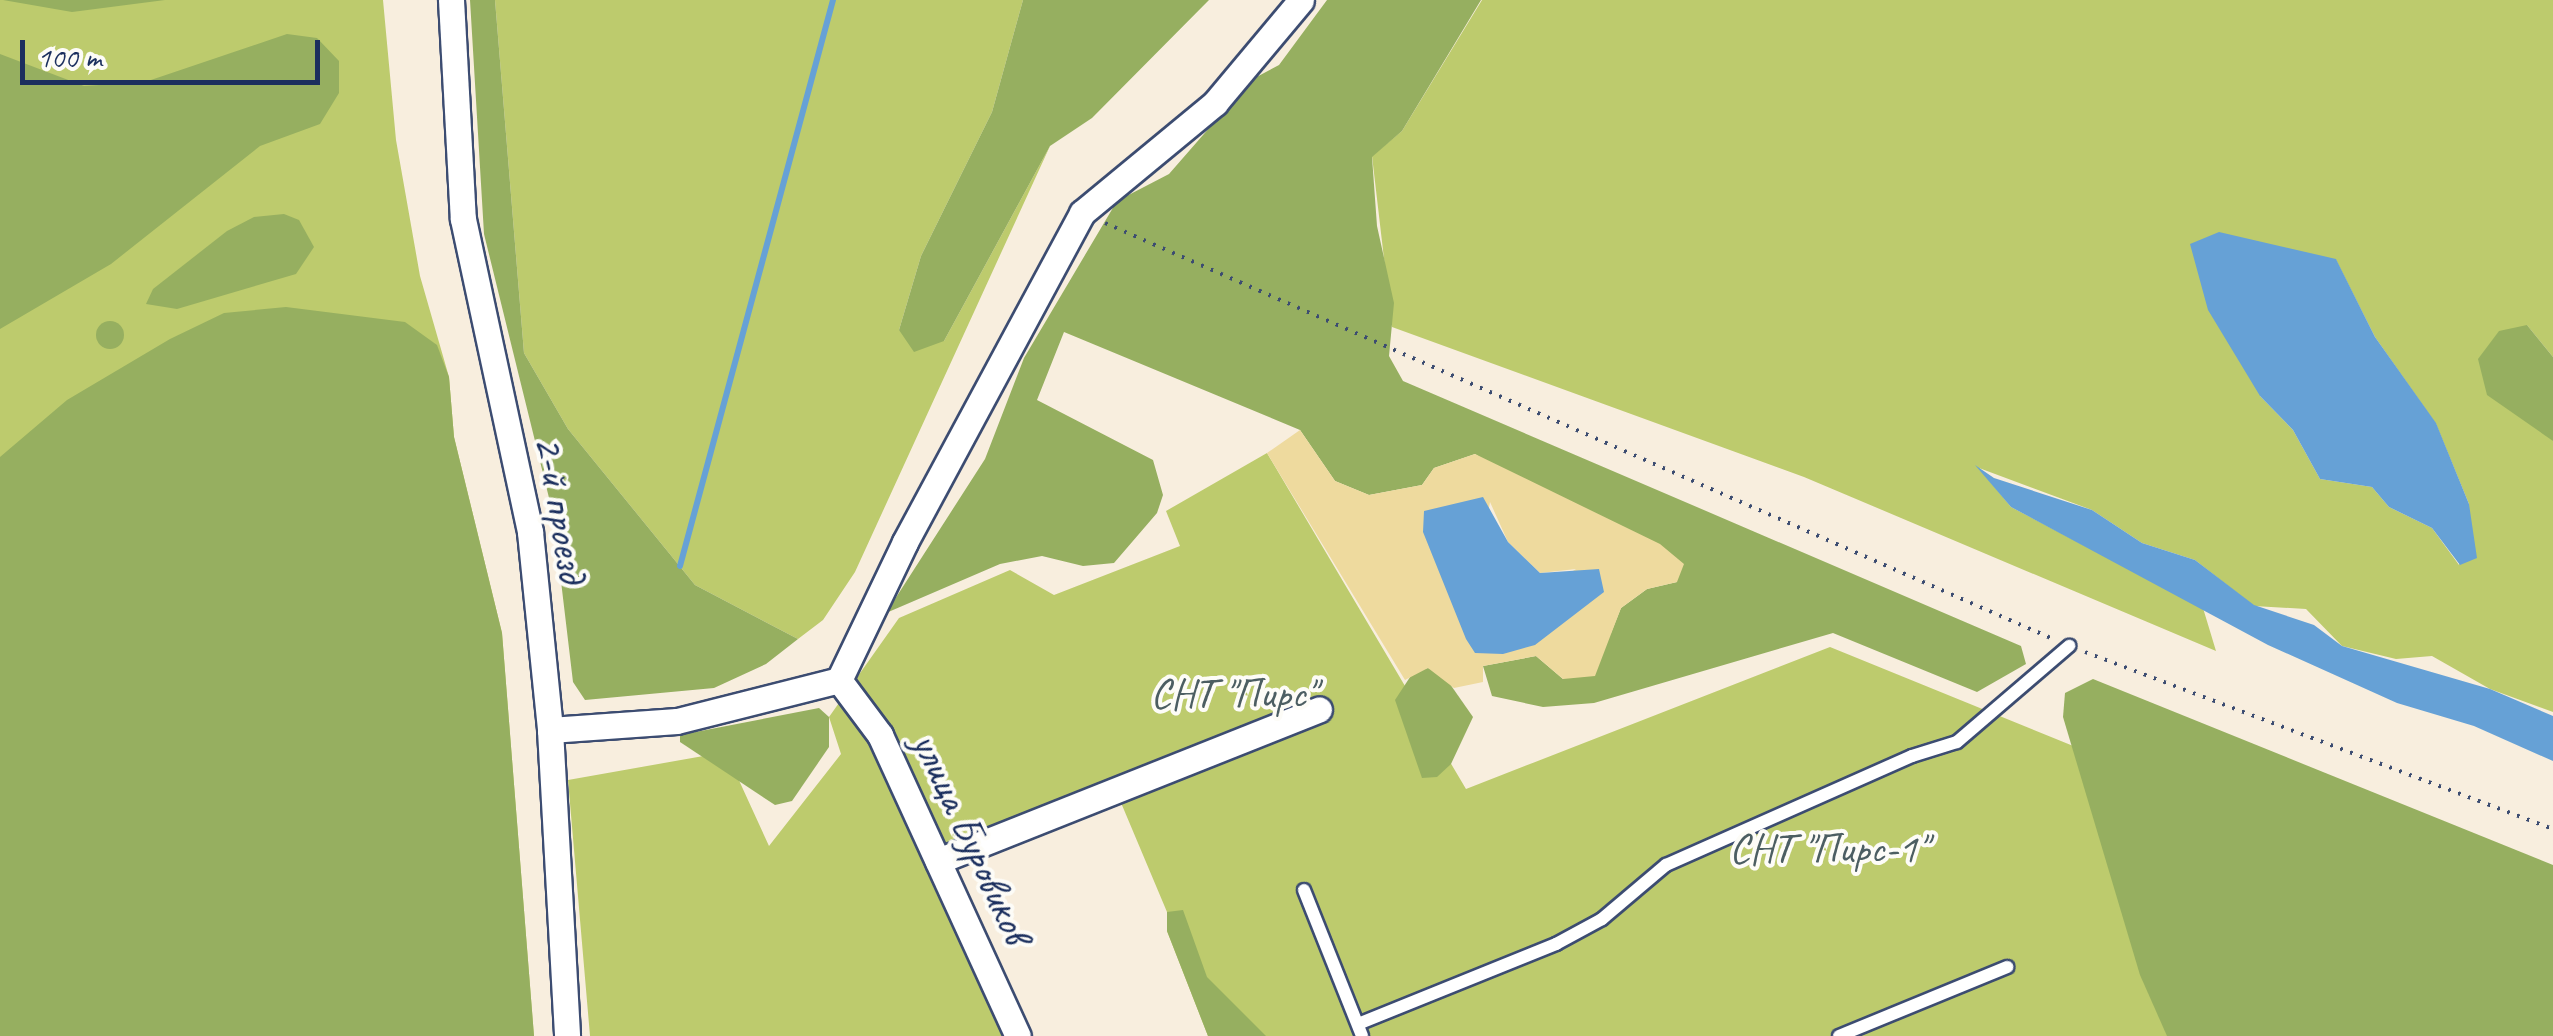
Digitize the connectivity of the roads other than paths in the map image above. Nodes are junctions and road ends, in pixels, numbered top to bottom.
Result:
1 (451, 0) edge
2 (1300, 0) edge
3 (2069, 646) road end
4 (839, 680) junction
5 (1319, 709) dead end
6 (550, 730) junction
7 (938, 861) junction
8 (1304, 890) dead end
9 (2007, 967) dead end
10 (1360, 1030) edge
11 (567, 1036) edge
12 (1018, 1036) edge
13 (1839, 1036) edge

1 - 6 street, 2-й проезд
2 - 4 street
3 - 10 lane
4 - 6 street
4 - 7 street, улица Буровиков
5 - 7 street
6 - 11 street, 2-й проезд
7 - 12 street, улица Буровиков
8 - 10 lane
9 - 13 lane

